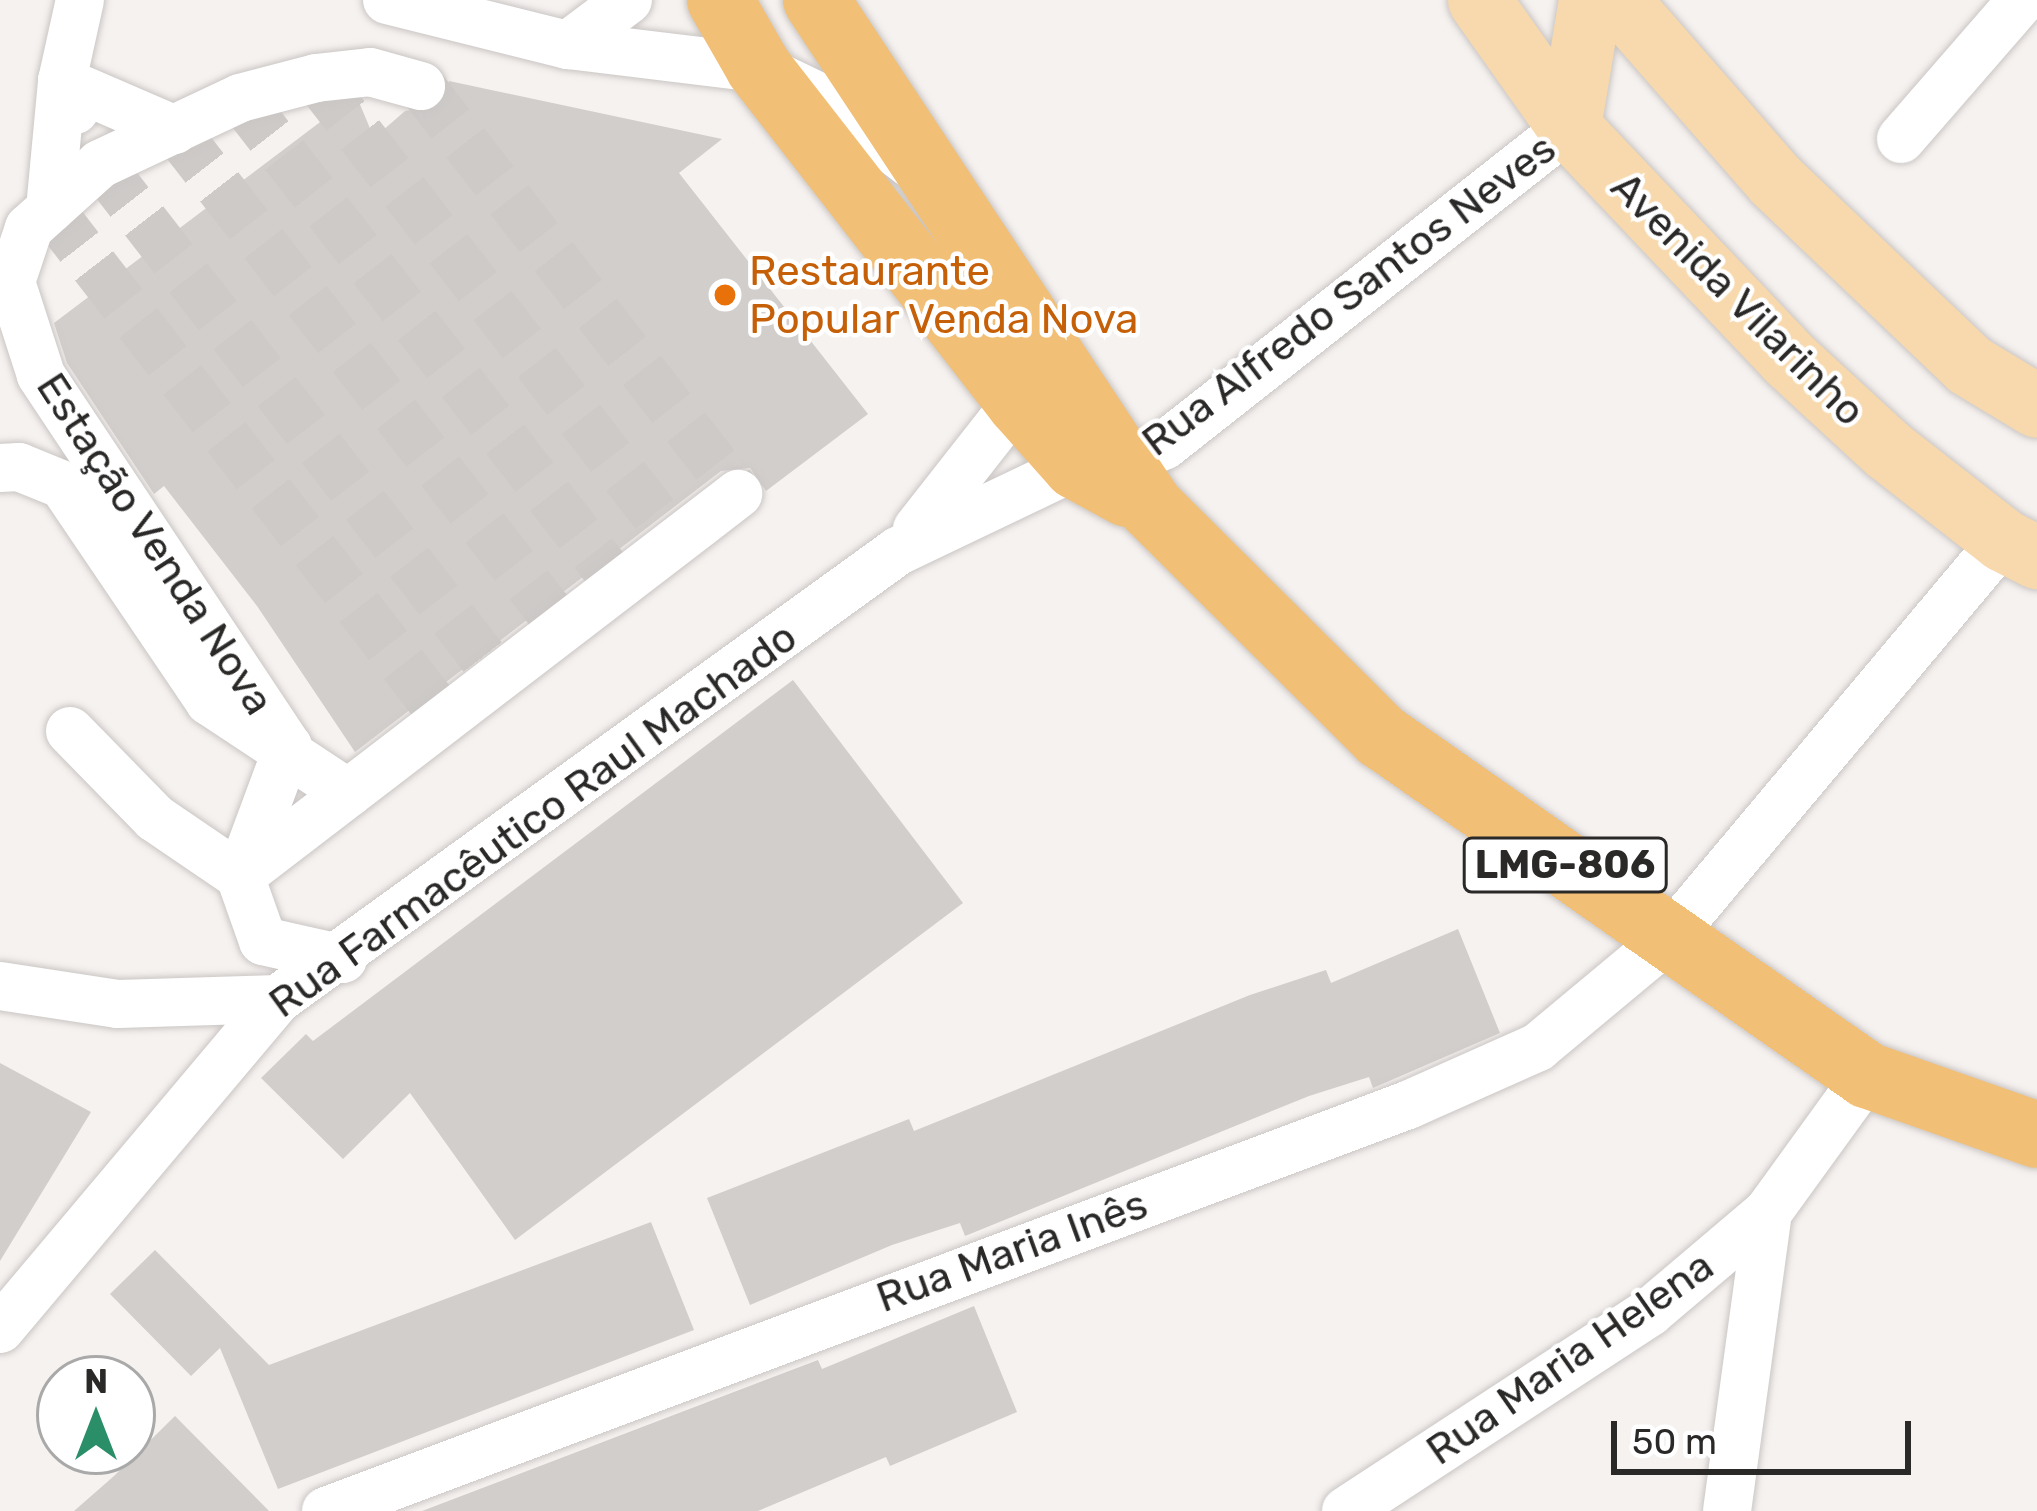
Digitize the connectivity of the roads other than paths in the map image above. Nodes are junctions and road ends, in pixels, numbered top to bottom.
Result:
1 (80, 0) edge
2 (387, 0) edge
3 (628, 0) edge
4 (720, 0) edge
5 (816, 0) edge
6 (1479, 0) edge
7 (1590, 0) edge
8 (1618, 0) edge
9 (2022, 0) edge
10 (568, 45) junction
11 (759, 68) junction
12 (62, 81) junction
13 (421, 86) tunnel mouth
14 (1569, 127) junction
15 (175, 130) junction
16 (1901, 139) dead end
17 (100, 164) junction
18 (949, 192) junction
19 (50, 209) junction
20 (1034, 381) junction
21 (2037, 406) edge
22 (0, 468) edge
23 (1118, 478) junction
24 (738, 494) dead end
25 (2020, 549) edge
26 (898, 551) junction
27 (70, 731) dead end
28 (288, 747) junction
29 (349, 793) junction
30 (240, 876) junction
31 (1669, 938) junction
32 (344, 958) junction
33 (0, 986) edge
34 (278, 999) junction
35 (1867, 1075) junction
36 (2037, 1135) edge
37 (1768, 1212) junction
38 (0, 1329) edge
39 (326, 1511) edge
40 (1346, 1511) edge
41 (1726, 1511) edge

1 - 12 street, Estação Venda Nova
2 - 10 street
3 - 10 street
4 - 11 highway, LMG-806
5 - 18 highway, LMG-806
6 - 14 main road, Avenida Vilarinho
7 - 14 main road
8 - 21 main road
9 - 16 street
10 - 11 street
11 - 18 street
11 - 20 highway, LMG-806
12 - 15 street
12 - 17 street
12 - 19 street, Estação Venda Nova
13 - 15 street, Estação Venda Nova
14 - 23 street, Rua Alfredo Santos Neves
14 - 25 main road, Avenida Vilarinho
15 - 17 street, Estação Venda Nova
17 - 19 street, Estação Venda Nova
18 - 20 highway, LMG-806
19 - 28 street, Estação Venda Nova
20 - 23 highway, LMG-806
20 - 26 street, Rua Farmacêutico Raul Machado
22 - 28 street, Estação Venda Nova
23 - 26 street, Rua Farmacêutico Raul Machado
23 - 31 highway, LMG-806
24 - 29 street
25 - 31 street, Rua Maria Inês
26 - 32 street, Rua Farmacêutico Raul Machado
27 - 30 street
28 - 29 street, Estação Venda Nova
28 - 30 street, Estação Venda Nova
29 - 30 street
30 - 32 street
31 - 35 highway, LMG-806
31 - 39 street, Rua Maria Inês
32 - 34 street, Rua Farmacêutico Raul Machado
33 - 34 street
34 - 38 street, Rua Farmacêutico Raul Machado
35 - 36 highway, LMG-806
35 - 37 street, Rua Maria Helena
37 - 40 street, Rua Maria Helena
37 - 41 street

